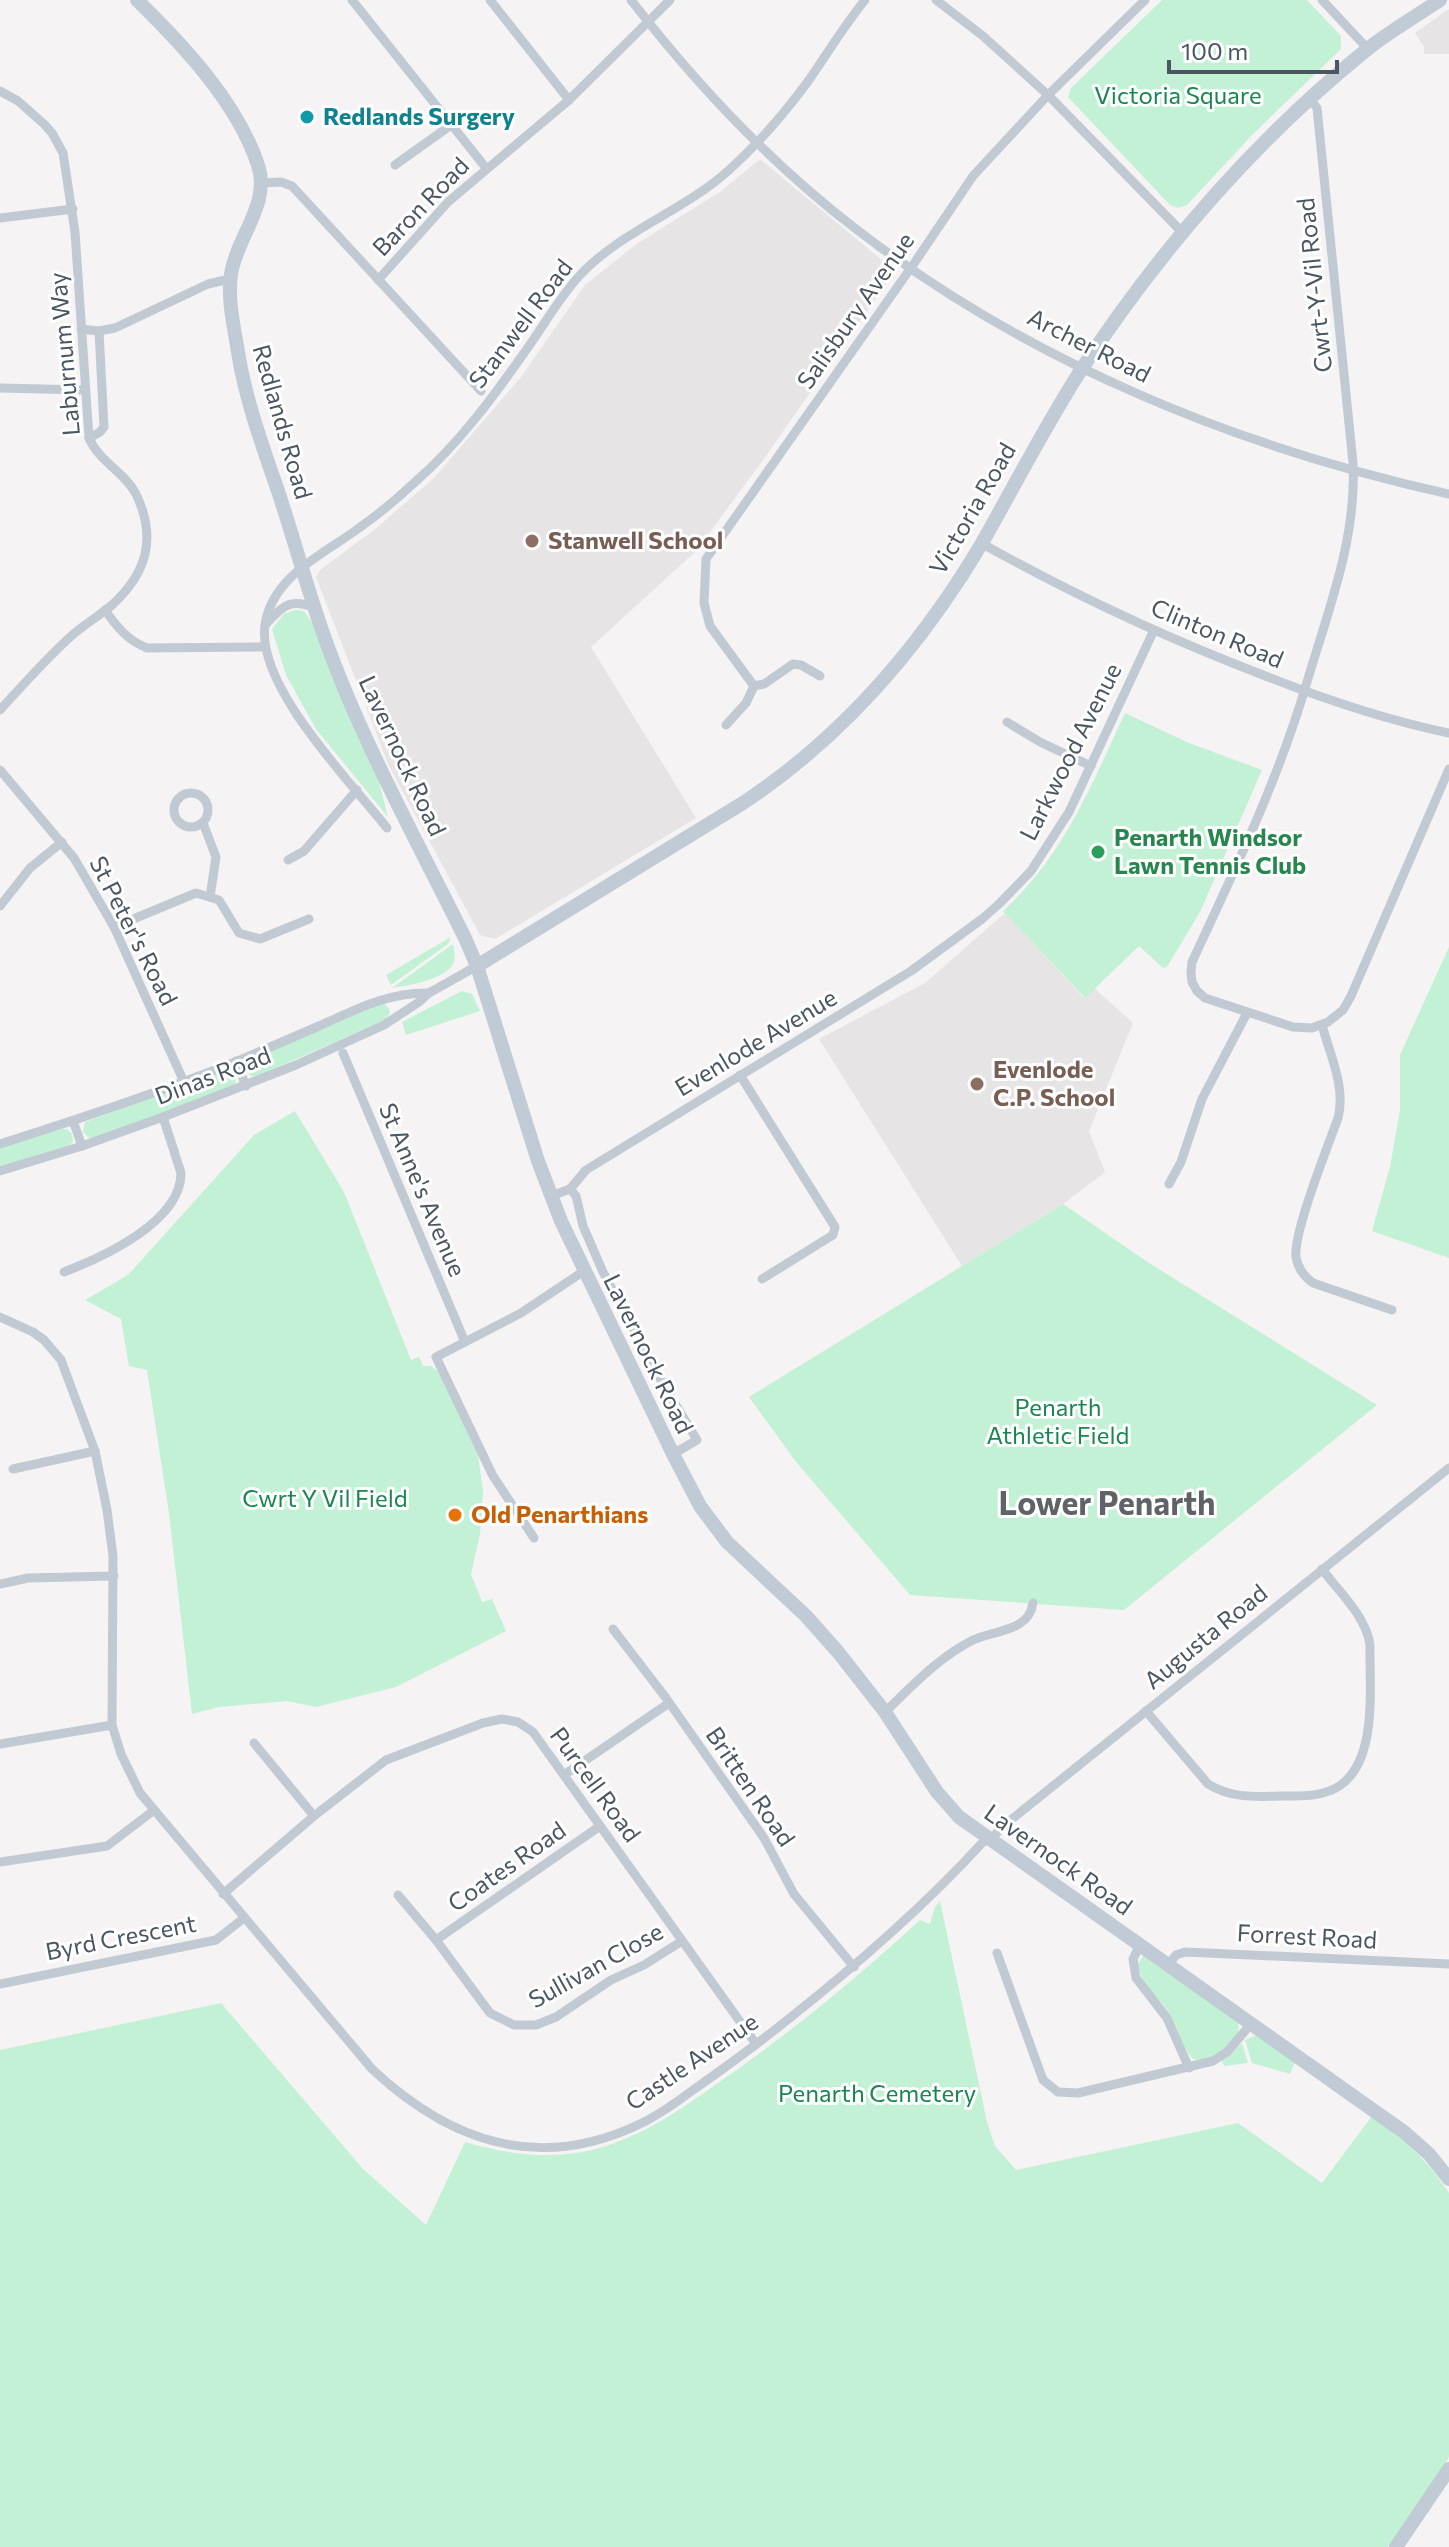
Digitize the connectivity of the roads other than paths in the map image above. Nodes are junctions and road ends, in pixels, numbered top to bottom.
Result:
1 (137, 0) edge
2 (352, 0) edge
3 (490, 0) edge
4 (631, 0) edge
5 (670, 0) edge
6 (865, 0) edge
7 (936, 0) edge
8 (1145, 0) edge
9 (1322, 0) edge
10 (1440, 0) edge
11 (649, 22) junction
12 (1368, 49) junction
13 (0, 91) edge
14 (1048, 95) junction
15 (1309, 98) junction
16 (569, 100) junction
17 (451, 125) junction
18 (758, 143) junction
19 (395, 165) dead end
20 (486, 168) junction
21 (262, 183) junction
22 (73, 209) junction
23 (0, 218) edge
24 (1182, 232) junction
25 (911, 268) junction
26 (230, 279) junction
27 (378, 280) junction
28 (81, 329) junction
29 (99, 331) junction
30 (1082, 368) junction
31 (0, 388) edge
32 (85, 390) junction
33 (481, 391) dead end
34 (89, 438) junction
35 (1353, 470) junction
36 (1449, 494) edge
37 (981, 543) junction
38 (302, 566) junction
39 (315, 608) junction
40 (105, 610) junction
41 (265, 625) junction
42 (1154, 630) junction
43 (265, 647) junction
44 (820, 676) dead end
45 (754, 686) junction
46 (1305, 692) junction
47 (0, 710) edge
48 (1007, 722) dead end
49 (726, 725) dead end
50 (1449, 733) edge
51 (1091, 766) junction
52 (1449, 769) edge
53 (0, 770) edge
54 (357, 790) junction
55 (203, 823) dead end
56 (387, 828) dead end
57 (62, 842) junction
58 (288, 860) dead end
59 (210, 897) junction
60 (0, 906) edge
61 (309, 919) dead end
62 (982, 919) joint
63 (114, 927) junction
64 (477, 966) junction
65 (429, 993) junction
66 (389, 997) junction
67 (1247, 1013) junction
68 (399, 1016) junction
69 (1322, 1025) junction
70 (343, 1053) dead end
71 (236, 1061) junction
72 (740, 1075) junction
73 (184, 1082) junction
74 (246, 1086) junction
75 (163, 1117) junction
76 (73, 1121) junction
77 (0, 1144) edge
78 (82, 1146) junction
79 (0, 1171) edge
80 (1169, 1184) dead end
81 (570, 1189) junction
82 (551, 1196) junction
83 (584, 1271) junction
84 (64, 1272) dead end
85 (762, 1279) dead end
86 (1392, 1310) dead end
87 (0, 1317) edge
88 (465, 1342) junction
89 (95, 1451) junction
90 (673, 1454) junction
91 (1449, 1468) edge
92 (13, 1469) dead end
93 (534, 1538) dead end
94 (1322, 1569) junction
95 (114, 1576) junction
96 (0, 1584) edge
97 (1033, 1603) dead end
98 (613, 1629) dead end
99 (669, 1703) junction
100 (1146, 1711) junction
101 (885, 1712) junction
102 (112, 1725) junction
103 (254, 1743) dead end
104 (0, 1744) edge
105 (564, 1775) junction
106 (153, 1811) junction
107 (314, 1816) junction
108 (600, 1826) junction
109 (989, 1839) junction
110 (0, 1862) edge
111 (223, 1894) junction
112 (398, 1895) dead end
113 (244, 1918) junction
114 (436, 1940) junction
115 (682, 1941) junction
116 (1140, 1945) junction
117 (997, 1953) dead end
118 (1449, 1964) edge
119 (1168, 1965) junction
120 (854, 1967) junction
121 (0, 1984) edge
122 (1251, 2024) junction
123 (756, 2044) junction
124 (1189, 2068) junction
125 (1449, 2179) edge
126 (1449, 2469) edge
127 (1396, 2547) edge

1 - 21 main road
2 - 17 street
3 - 16 street
4 - 11 street, Archer Road
5 - 11 street, Baron Road
6 - 18 street, Stanwell Road
7 - 14 street
8 - 14 street
9 - 12 street
10 - 12 main road, Victoria Road
11 - 16 street, Baron Road
11 - 18 street, Archer Road
12 - 15 main road, Victoria Road
13 - 22 street, Laburnum Way
14 - 24 street
14 - 25 street, Salisbury Avenue
15 - 24 main road, Victoria Road
15 - 35 street, Cwrt-Y-Vil Road
16 - 20 street, Baron Road
17 - 19 street
17 - 20 street
18 - 25 street, Archer Road
18 - 38 street, Stanwell Road
20 - 27 street, Baron Road
21 - 26 main road, Redlands Road
21 - 27 street
22 - 23 street
22 - 28 street, Laburnum Way
24 - 30 main road, Victoria Road
25 - 30 street, Archer Road
25 - 45 street, Salisbury Avenue
26 - 29 street
26 - 38 main road, Redlands Road
27 - 33 street
28 - 29 street
28 - 32 street, Laburnum Way
29 - 34 street
30 - 35 street, Archer Road
30 - 37 main road, Victoria Road
31 - 32 street
32 - 34 street, Laburnum Way
34 - 40 street, Laburnum Way
35 - 36 street, Archer Road
35 - 46 street, Cwrt-Y-Vil Road
37 - 42 street, Clinton Road
37 - 64 main road, Victoria Road
38 - 39 main road, Lavernock Road
38 - 41 street, Lavernock Road
39 - 41 street
39 - 64 main road, Lavernock Road
40 - 43 street
40 - 47 street, Laburnum Way
41 - 43 street, Lavernock Road
42 - 46 street, Clinton Road
42 - 51 street, Larkwood Avenue
43 - 54 street, Lavernock Road
44 - 45 street
45 - 49 street
46 - 50 street, Clinton Road
46 - 67 street, Cwrt-Y-Vil Road
48 - 51 street
51 - 62 street, Larkwood Avenue
52 - 69 street
53 - 57 street, St Peter's Road
54 - 56 street, Lavernock Road
54 - 58 street
55 - 59 street
57 - 60 street
57 - 63 street, St Peter's Road
59 - 61 street
59 - 63 street
62 - 72 street, Evenlode Avenue
63 - 73 street, St Peter's Road
64 - 65 street, Dinas Road
64 - 82 main road, Lavernock Road
65 - 66 street, Dinas Road
65 - 68 street, Dinas Road
66 - 68 street
66 - 71 street, Dinas Road
67 - 69 street
67 - 80 street
68 - 74 street, Dinas Road
69 - 86 street
70 - 88 street, St Anne's Avenue
71 - 73 street, Dinas Road
71 - 74 street
72 - 81 street, Evenlode Avenue
72 - 85 street
73 - 76 street, Dinas Road
74 - 75 street, Dinas Road
75 - 78 street, Dinas Road
75 - 84 street
76 - 77 street, Dinas Road
76 - 78 street
78 - 79 street, Dinas Road
81 - 82 street, Evenlode Avenue
81 - 90 street
82 - 83 main road, Lavernock Road
83 - 88 street
83 - 90 main road, Lavernock Road
87 - 89 street
88 - 93 street
89 - 92 street
89 - 95 street
90 - 101 main road, Lavernock Road
91 - 94 street, Augusta Road
94 - 100 street, Augusta Road
94 - 100 street
95 - 96 street
95 - 102 street
97 - 101 street
98 - 99 street, Britten Road
99 - 105 street
99 - 120 street, Britten Road
100 - 109 street, Augusta Road
101 - 109 main road, Lavernock Road
102 - 104 street
102 - 106 street, Castle Avenue
103 - 107 street
105 - 107 street, Purcell Road
105 - 108 street, Purcell Road
106 - 110 street
106 - 111 street, Castle Avenue
107 - 111 street, Purcell Road
108 - 114 street, Coates Road
108 - 115 street, Purcell Road
109 - 116 main road, Lavernock Road
109 - 120 street, Castle Avenue
111 - 113 street, Castle Avenue
112 - 114 street, Sullivan Close
113 - 121 street, Byrd Crescent
113 - 123 street, Castle Avenue
114 - 115 street, Sullivan Close
115 - 123 street, Purcell Road
116 - 119 main road, Lavernock Road
116 - 124 street
117 - 124 street
118 - 119 street, Forrest Road
119 - 122 main road, Lavernock Road
120 - 123 street, Castle Avenue
122 - 124 street
122 - 125 main road, Lavernock Road
126 - 127 main road

